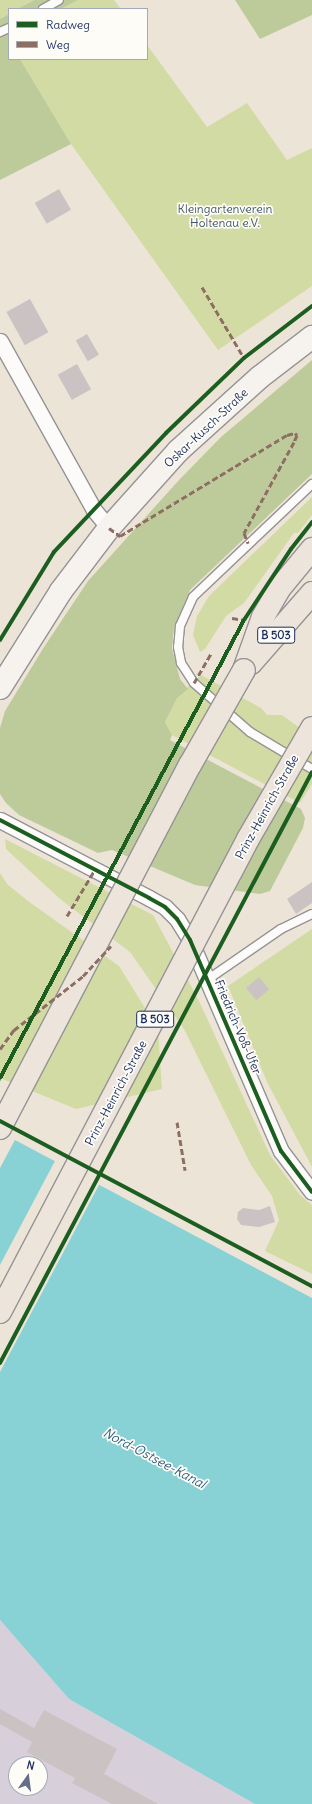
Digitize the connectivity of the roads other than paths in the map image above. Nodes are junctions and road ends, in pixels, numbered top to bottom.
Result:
1 (59, 0) edge
2 (45, 8) edge
3 (312, 337) edge
4 (0, 341) edge
5 (312, 484) edge
6 (109, 528) junction
7 (312, 549) edge
8 (310, 596) edge
9 (244, 670) junction
10 (0, 688) edge
11 (312, 728) edge
12 (312, 769) edge
13 (0, 820) edge
14 (312, 914) edge
15 (208, 980) junction
16 (0, 1128) edge
17 (312, 1192) edge
18 (0, 1312) edge

1 - 2 lane
3 - 6 street, Oskar-Kusch-Straße
4 - 6 street
5 - 12 lane
6 - 10 street, Oskar-Kusch-Straße
7 - 9 highway, B 503
8 - 9 highway, B 503
9 - 16 highway, B 503, bridge
11 - 18 highway, Prinz-Heinrich-Straße / B 503, bridge
13 - 15 street, Friedrich-Voß-Ufer
14 - 15 lane
15 - 17 street, Friedrich-Voß-Ufer

